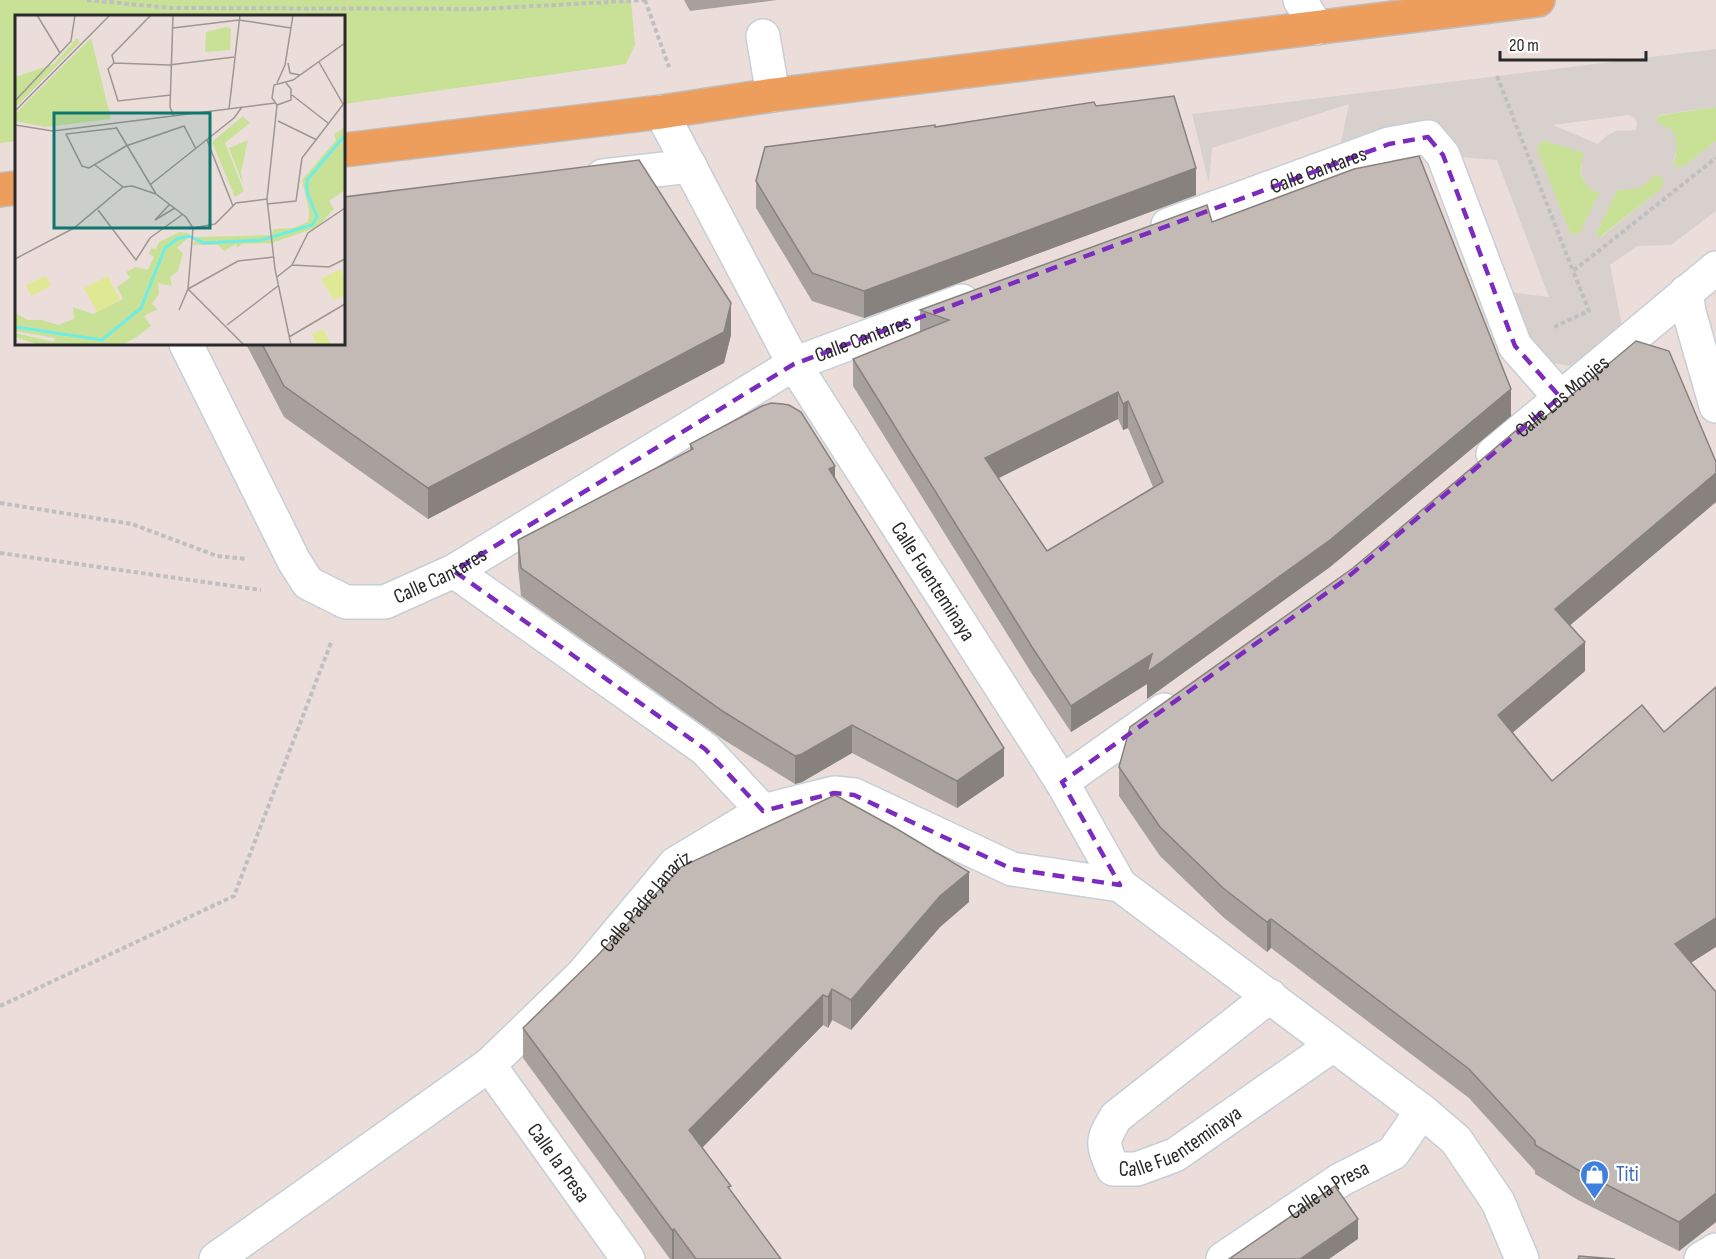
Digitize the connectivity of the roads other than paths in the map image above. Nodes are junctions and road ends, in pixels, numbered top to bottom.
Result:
1 (1300, 0) edge
2 (1538, 0) edge
3 (1317, 28) junction
4 (764, 36) dead end
5 (772, 95) junction
6 (671, 111) junction
7 (345, 150) edge
8 (690, 166) junction
9 (575, 179) edge
10 (15, 188) edge
11 (0, 190) edge
12 (1142, 235) edge
13 (1716, 267) edge
14 (1686, 292) junction
15 (984, 293) edge
16 (186, 345) edge
17 (794, 364) junction
18 (1560, 397) junction
19 (1716, 406) edge
20 (1469, 474) edge
21 (454, 571) junction
22 (1189, 691) edge
23 (1062, 782) junction
24 (763, 811) junction
25 (1120, 885) junction
26 (1270, 996) junction
27 (1333, 1045) junction
28 (489, 1065) junction
29 (1422, 1111) junction
30 (1716, 1250) edge
31 (216, 1259) edge
32 (628, 1259) edge
33 (1223, 1259) edge
34 (1522, 1259) edge
35 (1701, 1259) edge

1 - 3 street
2 - 3 main road
3 - 5 main road
4 - 5 street
5 - 6 main road
6 - 7 main road
6 - 8 street, Calle Fuenteminaya
8 - 9 street
8 - 17 street, Calle Fuenteminaya
10 - 11 main road
12 - 18 street, Calle Cantares
13 - 14 street, Calle Los Monjes
14 - 18 street, Calle Los Monjes
14 - 19 street
15 - 17 street, Calle Cantares
16 - 21 street, Calle Cantares
17 - 21 street, Calle Cantares
17 - 23 street, Calle Fuenteminaya
18 - 20 street, Calle Los Monjes
21 - 24 street
22 - 23 street
23 - 25 street, Calle Fuenteminaya
24 - 25 street, Calle Padre Janariz
24 - 28 street, Calle Padre Janariz
25 - 26 street, Calle Fuenteminaya
26 - 27 street, Calle Fuenteminaya
26 - 27 street, Calle Fuenteminaya
27 - 29 street, Calle Fuenteminaya
28 - 31 street, Calle Padre Janariz
28 - 32 street, Calle la Presa
29 - 33 street, Calle la Presa
29 - 34 street, Calle Fuenteminaya
30 - 35 street

